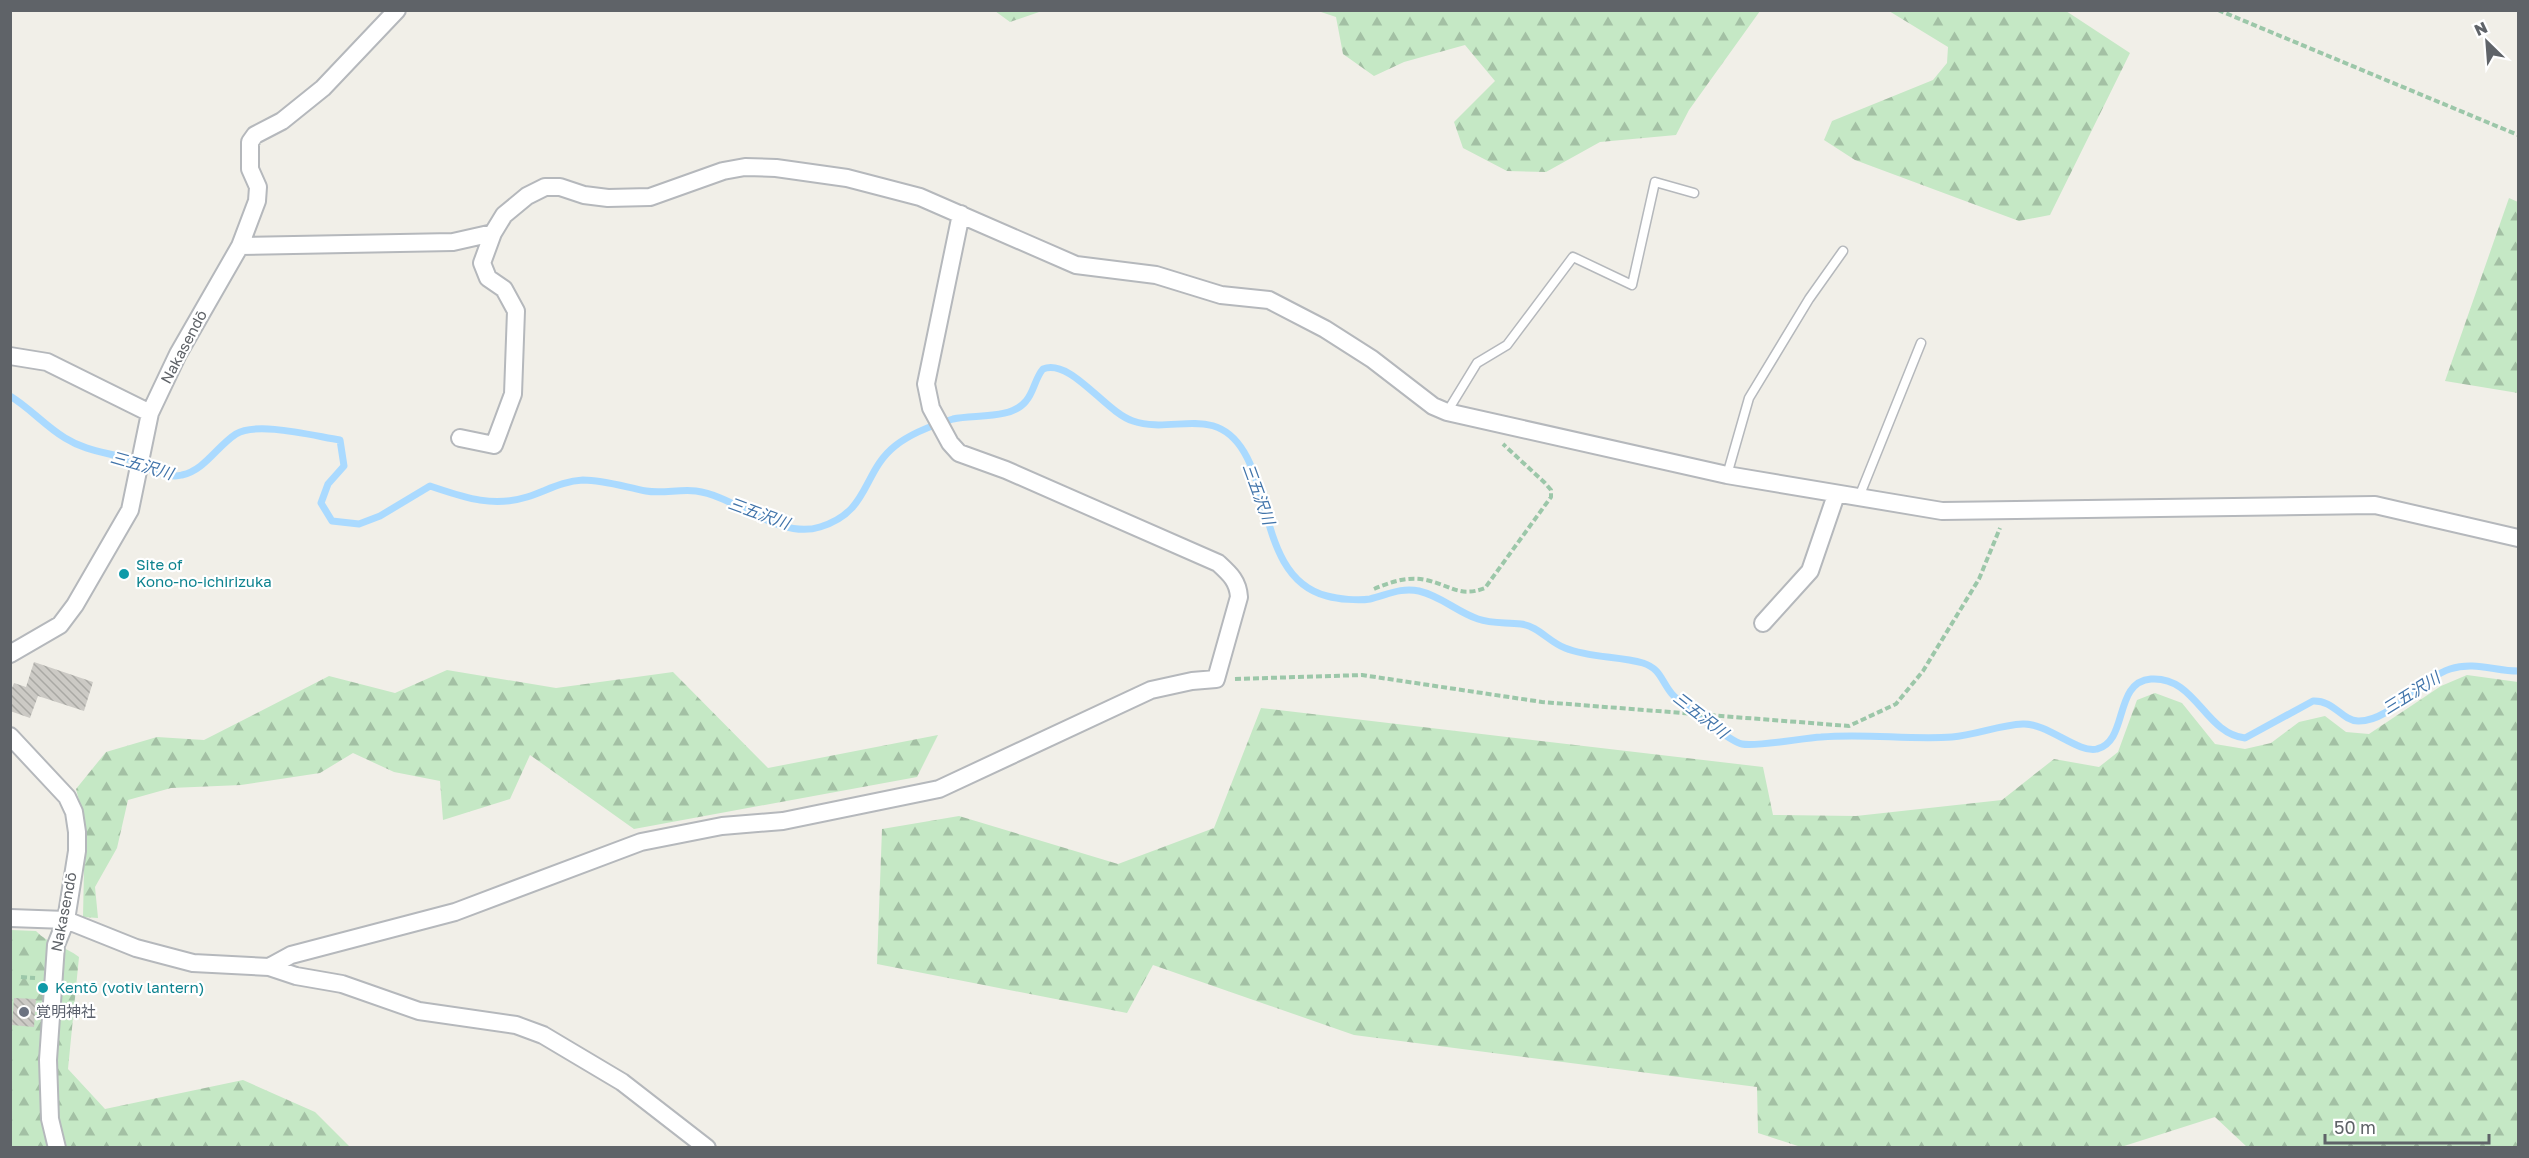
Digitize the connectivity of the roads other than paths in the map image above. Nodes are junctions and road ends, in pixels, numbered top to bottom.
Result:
1 (397, 10) edge
2 (1694, 193) dead end
3 (961, 214) junction
4 (493, 233) junction
5 (240, 246) junction
6 (1844, 251) dead end
7 (1921, 343) dead end
8 (10, 356) edge
9 (150, 412) junction
10 (1447, 412) junction
11 (460, 438) dead end
12 (1727, 475) junction
13 (1836, 495) junction
14 (1859, 497) junction
15 (2518, 538) edge
16 (1763, 623) dead end
17 (10, 654) edge
18 (10, 736) edge
19 (10, 918) edge
20 (66, 920) junction
21 (268, 966) junction
22 (57, 1148) edge
23 (707, 1148) edge

1 - 5 street, Nakasendō
2 - 10 lane
3 - 4 street
3 - 10 street
3 - 21 street
4 - 5 street
4 - 11 street
5 - 9 street, Nakasendō
6 - 12 lane
7 - 14 lane
8 - 9 street
9 - 17 street, Nakasendō
10 - 12 street
12 - 13 street
13 - 14 street
13 - 16 street
14 - 15 street
18 - 20 street, Nakasendō
19 - 20 street
20 - 21 street
20 - 22 street, Nakasendō
21 - 23 street

